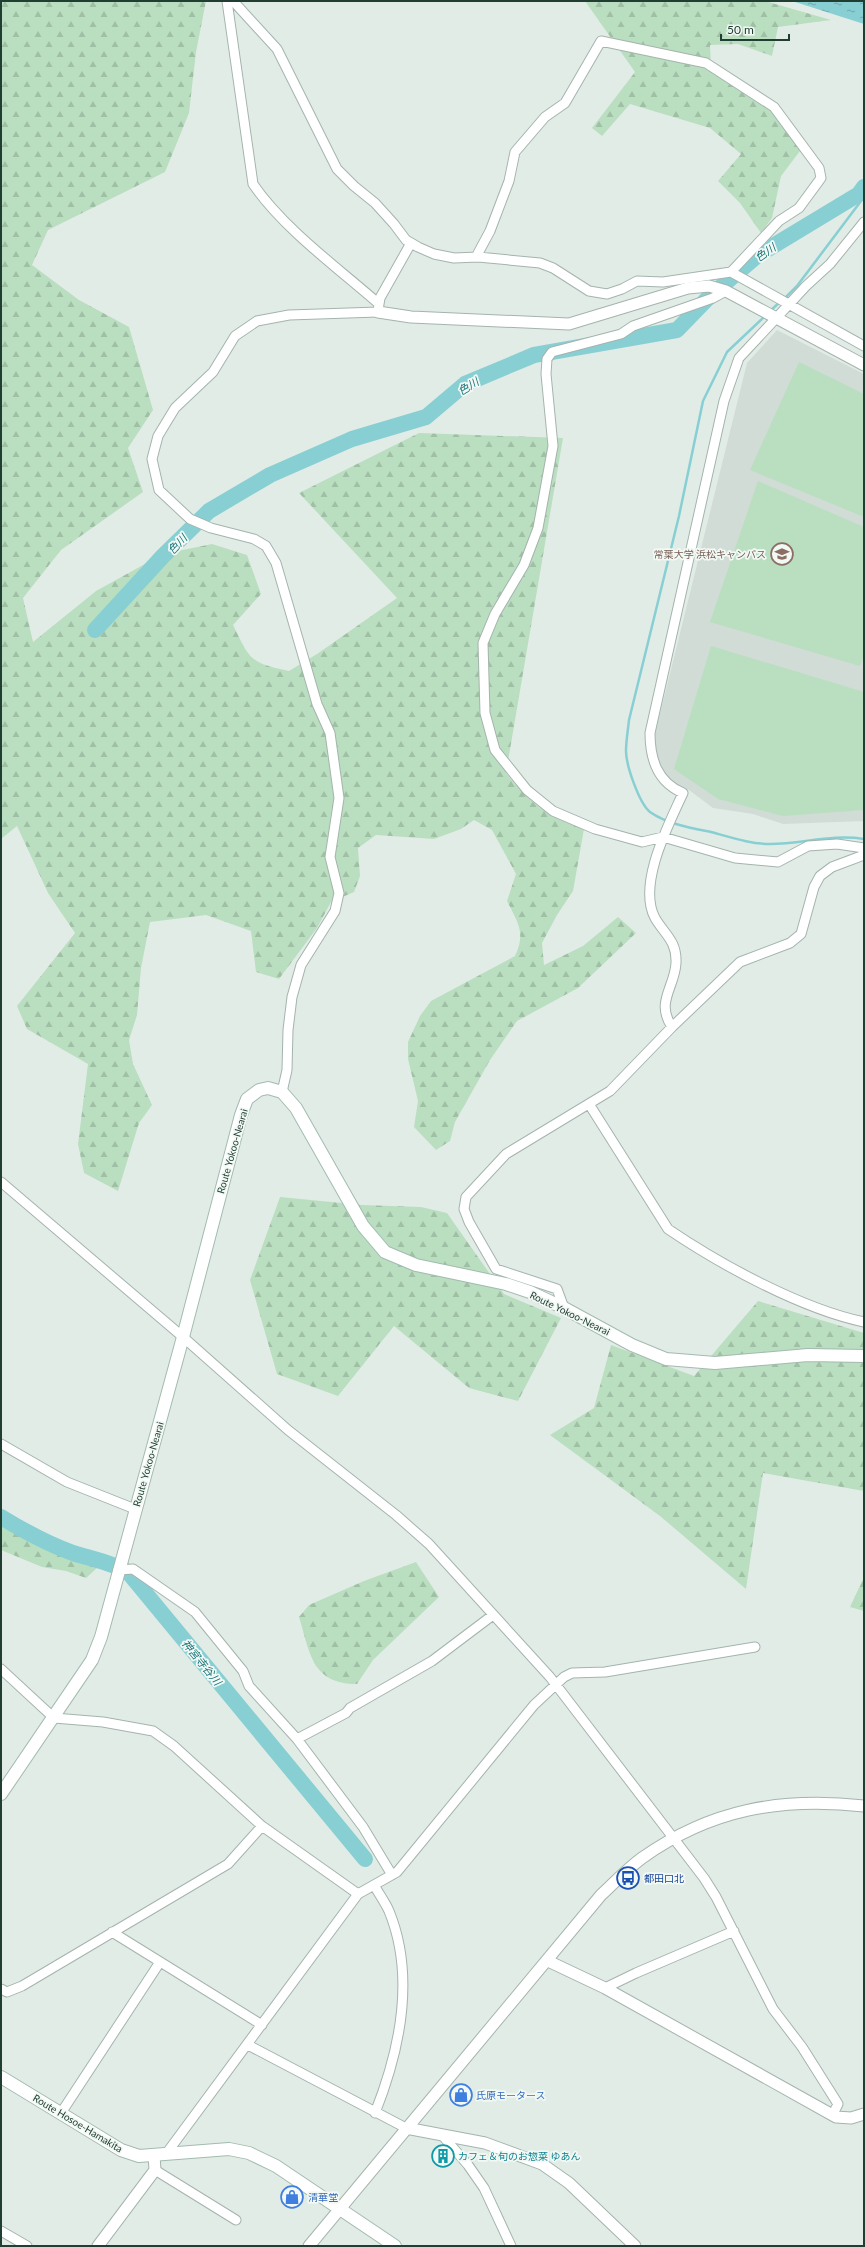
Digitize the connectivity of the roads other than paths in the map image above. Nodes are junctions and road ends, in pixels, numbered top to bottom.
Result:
1 (227, 1) edge
2 (231, 1) edge
3 (864, 222) edge
4 (411, 243) junction
5 (476, 257) junction
6 (731, 272) junction
7 (726, 291) junction
8 (790, 304) junction
9 (378, 308) junction
10 (777, 318) junction
11 (864, 346) edge
12 (864, 365) edge
13 (663, 837) junction
14 (864, 848) edge
15 (864, 855) edge
16 (672, 1027) junction
17 (282, 1092) junction
18 (589, 1104) junction
19 (1, 1182) edge
20 (564, 1308) junction
21 (864, 1322) edge
22 (183, 1337) junction
23 (864, 1356) edge
24 (1, 1444) edge
25 (135, 1509) junction
26 (118, 1570) junction
27 (493, 1615) junction
28 (755, 1647) dead end
29 (1, 1669) edge
30 (555, 1684) junction
31 (54, 1718) junction
32 (297, 1739) junction
33 (1, 1794) edge
34 (864, 1806) edge
35 (262, 1826) junction
36 (674, 1838) junction
37 (392, 1875) junction
38 (374, 1885) junction
39 (358, 1894) junction
40 (734, 1931) junction
41 (112, 1932) junction
42 (548, 1960) junction
43 (160, 1962) junction
44 (606, 1988) junction
45 (1, 1990) edge
46 (262, 2025) junction
47 (248, 2045) junction
48 (1, 2078) edge
49 (61, 2113) junction
50 (375, 2113) junction
51 (833, 2114) junction
52 (864, 2114) edge
53 (406, 2128) junction
54 (442, 2135) junction
55 (160, 2155) junction
56 (155, 2170) junction
57 (339, 2209) junction
58 (236, 2220) dead end
59 (1, 2230) edge
60 (27, 2246) edge
61 (98, 2246) edge
62 (309, 2246) edge
63 (395, 2246) edge
64 (511, 2246) edge
65 (635, 2246) edge

1 - 9 street
2 - 4 street
3 - 8 street
4 - 5 street
4 - 9 street
5 - 6 street
5 - 6 street
6 - 8 street
7 - 9 street
7 - 10 street
7 - 13 street
8 - 10 street
8 - 11 street
9 - 17 street
10 - 12 street
10 - 13 street
13 - 14 street
13 - 16 street
15 - 16 street
16 - 18 street
17 - 20 main road, Route Yokoo-Nearai
17 - 22 main road, Route Yokoo-Nearai
18 - 20 street
18 - 21 street
19 - 22 street
20 - 23 main road, Route Yokoo-Nearai
22 - 25 main road, Route Yokoo-Nearai
22 - 27 street
24 - 25 street
25 - 26 main road, Route Yokoo-Nearai
26 - 31 main road, Route Yokoo-Nearai
26 - 32 street
27 - 30 street
27 - 32 street
28 - 30 street
29 - 31 street
30 - 36 street
30 - 37 street
31 - 33 main road, Route Yokoo-Nearai
31 - 35 street
32 - 37 street
34 - 36 street
35 - 39 street
35 - 41 street
36 - 40 street
36 - 42 street
37 - 38 street
38 - 39 street
38 - 50 street
39 - 46 street
40 - 44 street
40 - 51 street
41 - 43 street
41 - 45 street
42 - 44 street
42 - 53 street
43 - 46 street
43 - 49 street
44 - 51 street
46 - 47 street
47 - 50 street
47 - 55 street
48 - 49 main road, Route Hosoe-Hamakita
49 - 55 main road, Route Hosoe-Hamakita
50 - 53 street
51 - 52 street
53 - 54 street
53 - 57 street
54 - 64 street
54 - 65 street
55 - 56 street
55 - 57 main road, Route Hosoe-Hamakita
56 - 58 street
56 - 61 street
57 - 62 street
57 - 63 main road, Route Hosoe-Hamakita
59 - 60 street

